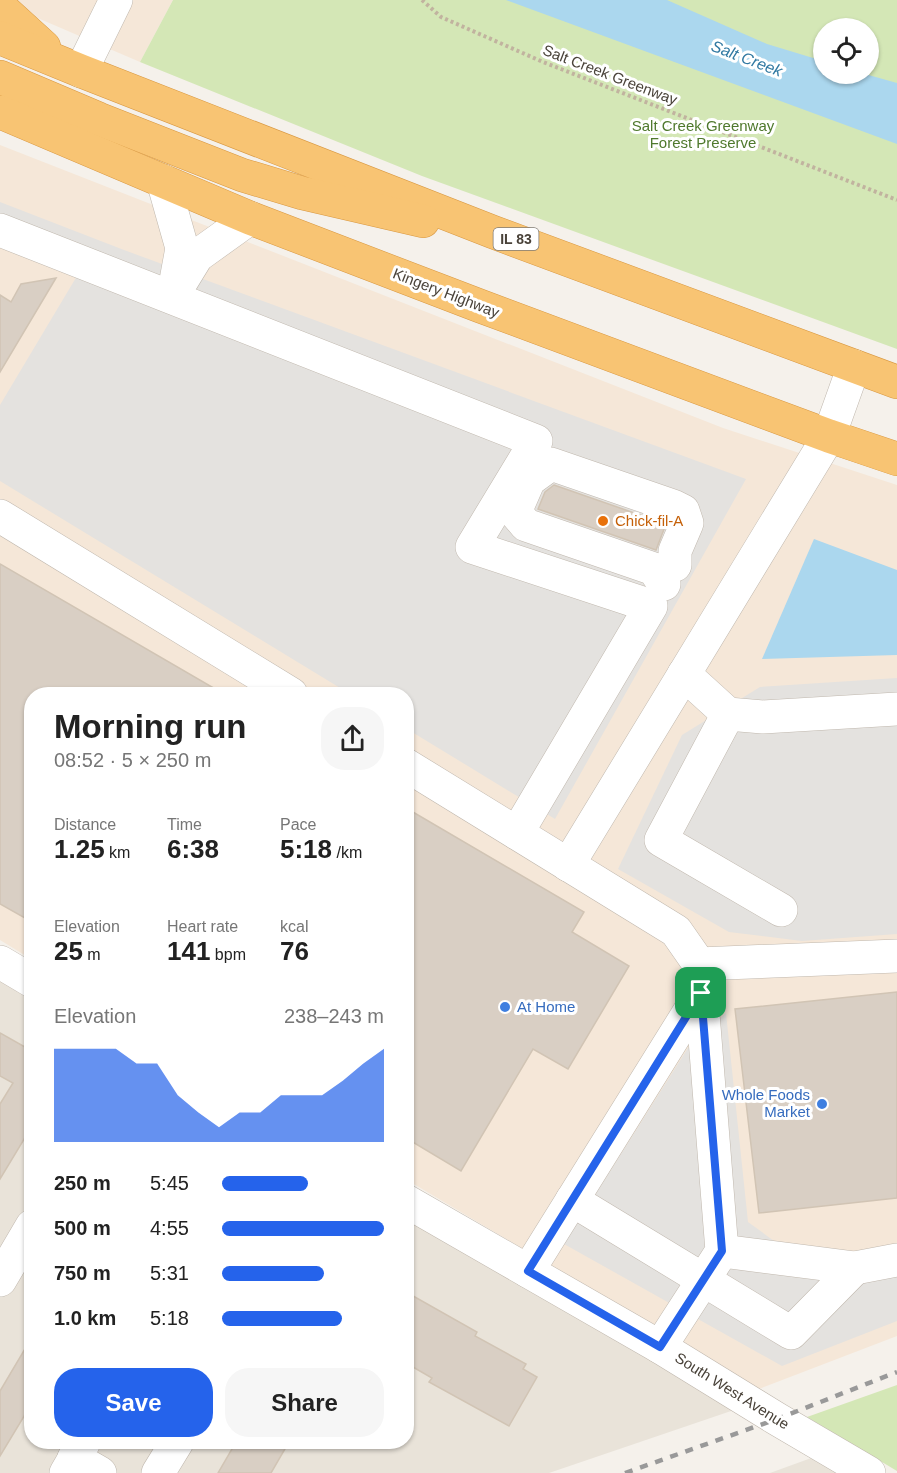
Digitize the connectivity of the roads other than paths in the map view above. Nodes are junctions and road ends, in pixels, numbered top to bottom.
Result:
1 (118, 0) edge
2 (140, 0) edge
3 (0, 8) edge
4 (0, 38) edge
5 (72, 67) junction
6 (0, 77) edge
7 (0, 112) edge
8 (163, 181) junction
9 (250, 218) junction
10 (0, 230) edge
11 (493, 232) junction
12 (173, 297) junction
13 (854, 366) junction
14 (897, 382) edge
15 (829, 436) junction
16 (536, 441) junction
17 (897, 459) edge
18 (0, 516) edge
19 (663, 585) junction
20 (684, 674) junction
21 (280, 687) edge
22 (897, 709) edge
23 (728, 714) junction
24 (414, 770) edge
25 (517, 833) junction
26 (568, 864) junction
27 (781, 910) dead end
28 (897, 956) edge
29 (0, 962) edge
30 (24, 976) edge
31 (700, 979) junction
32 (572, 1200) junction
33 (414, 1213) edge
34 (24, 1240) edge
35 (722, 1251) junction
36 (897, 1260) edge
37 (855, 1268) junction
38 (528, 1271) junction
39 (0, 1280) edge
40 (703, 1280) junction
41 (660, 1347) junction
42 (173, 1449) edge
43 (850, 1470) edge
44 (158, 1473) edge

1 - 2 street
1 - 5 street
3 - 5 highway
4 - 5 highway, IL 83
5 - 11 highway, IL 83
6 - 11 highway
7 - 8 highway, Kingery Highway
8 - 9 highway, Kingery Highway
8 - 12 street
9 - 12 street
9 - 15 highway, Kingery Highway
10 - 12 street
11 - 13 highway, IL 83
12 - 16 street
13 - 14 highway, IL 83
13 - 15 street
15 - 17 highway, Kingery Highway
15 - 20 street
16 - 19 street
16 - 19 street
18 - 21 street
19 - 19 street
19 - 25 street
20 - 23 street
20 - 26 street
22 - 23 street
23 - 27 street
24 - 25 street
25 - 26 street
26 - 31 street
28 - 31 street
29 - 30 street
31 - 32 street
31 - 35 street
32 - 38 street
32 - 40 street
33 - 38 street, South West Avenue
34 - 39 street
35 - 37 street
35 - 40 street
36 - 37 street
37 - 40 street
38 - 41 street, South West Avenue
40 - 41 street
41 - 43 street, South West Avenue
42 - 44 street

